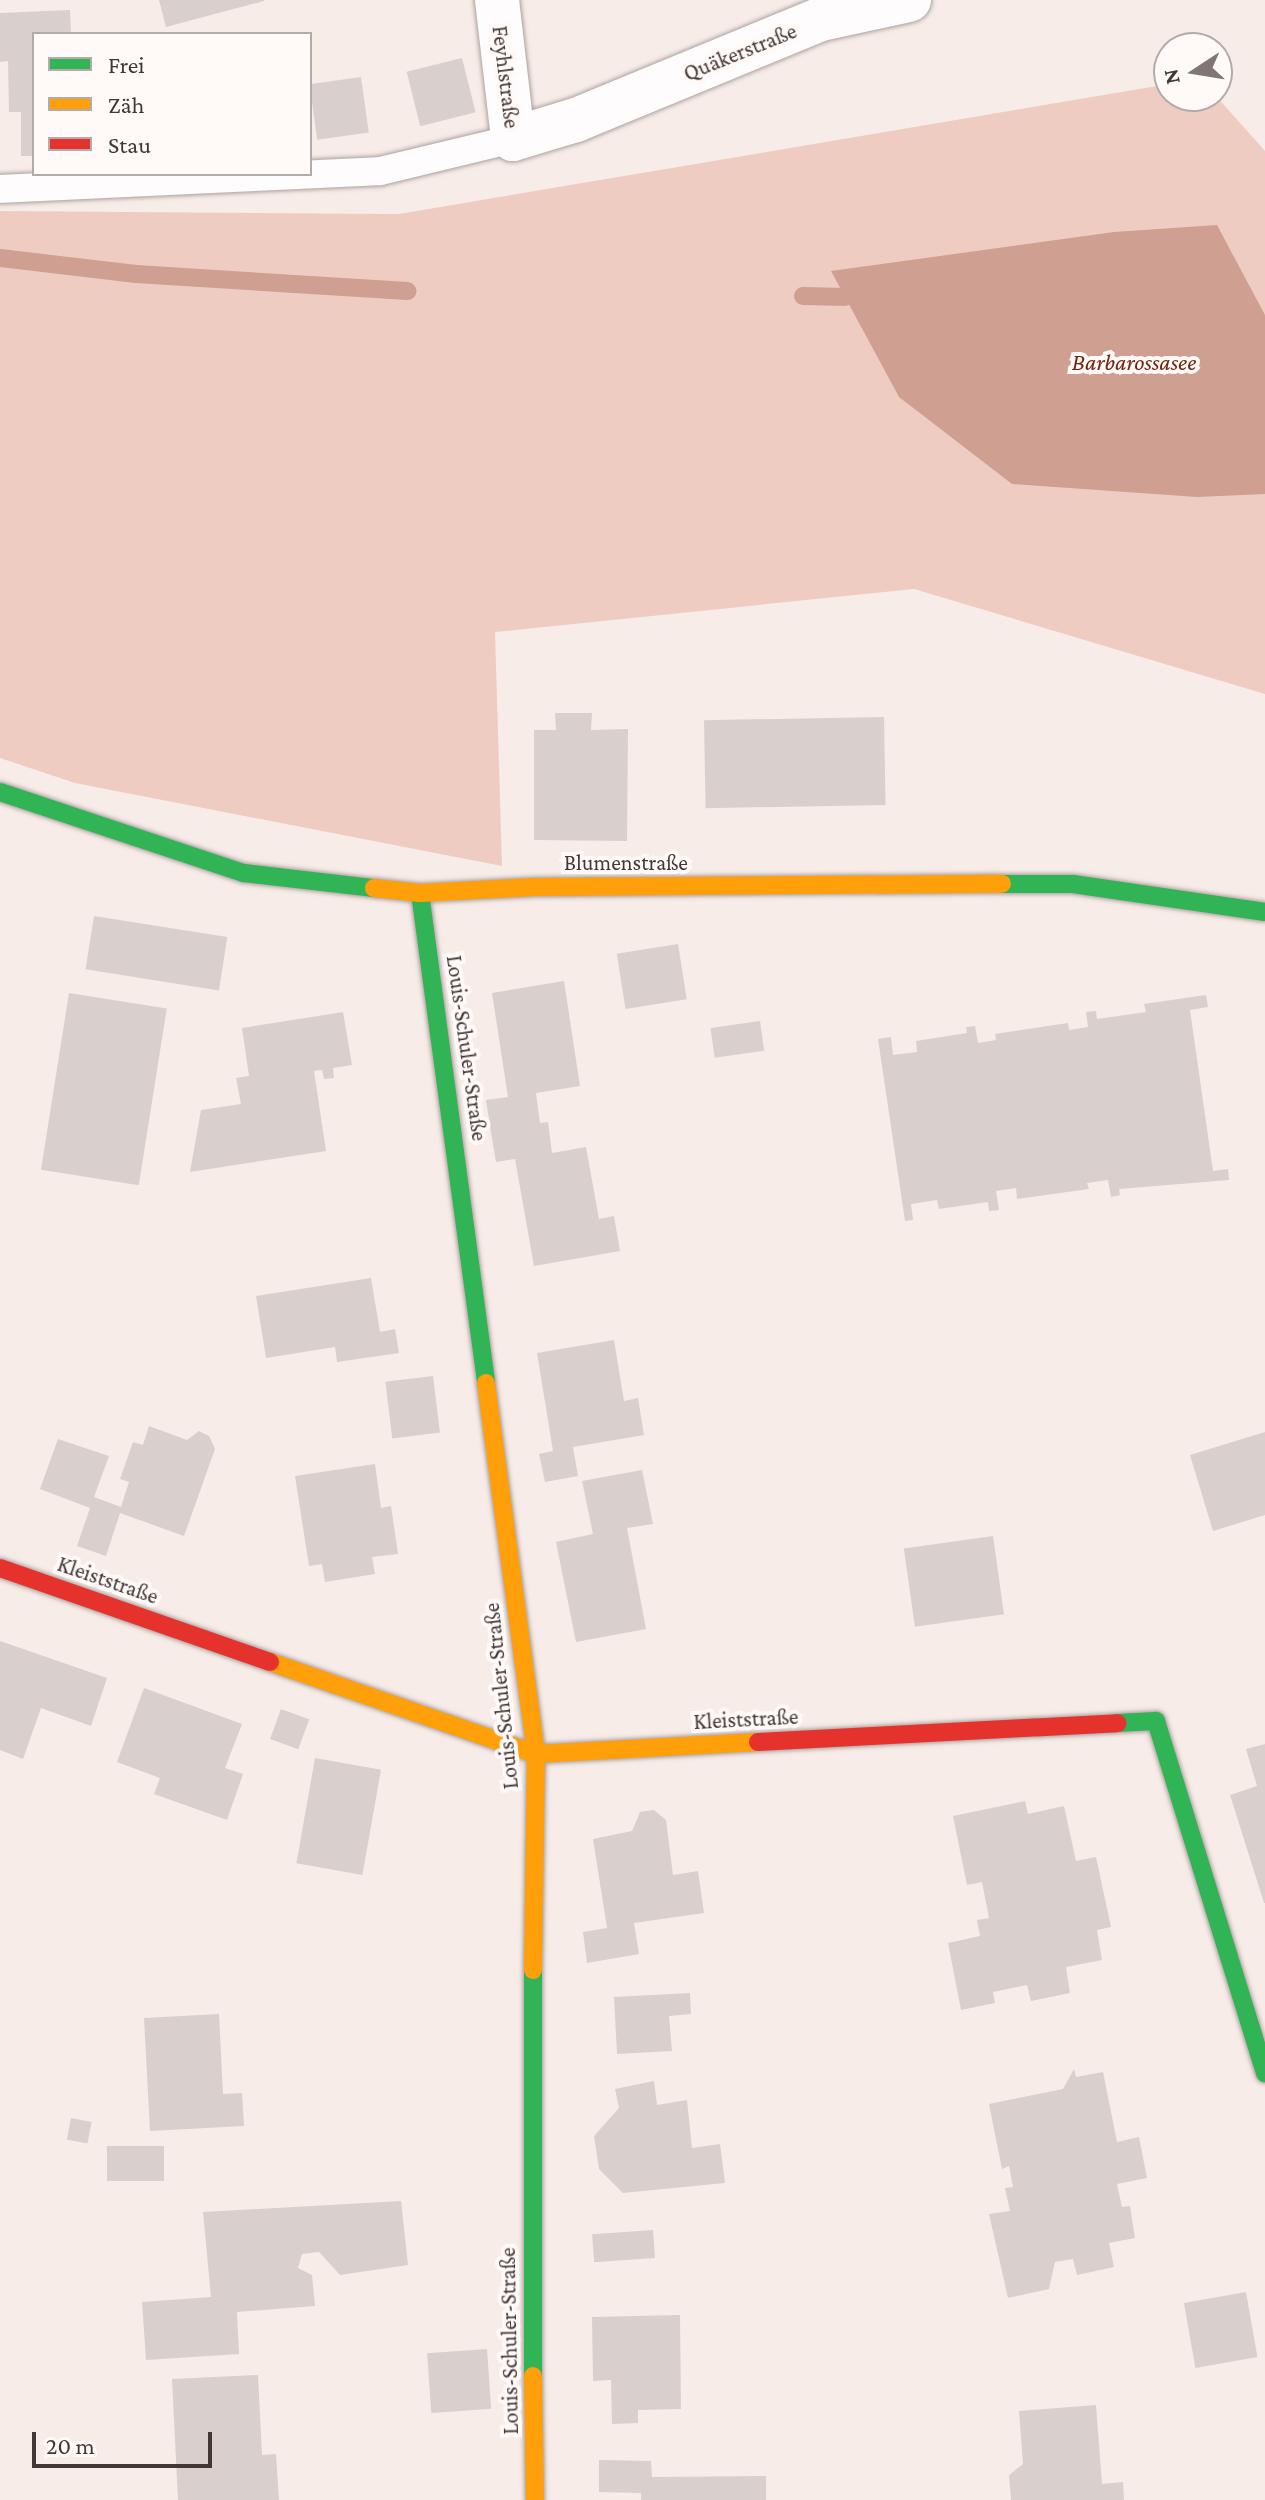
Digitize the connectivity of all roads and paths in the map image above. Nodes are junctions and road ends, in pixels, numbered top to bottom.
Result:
1 (497, 0) edge
2 (909, 0) edge
3 (576, 120) joint
4 (513, 139) junction
5 (312, 174) edge
6 (274, 176) edge
7 (0, 189) edge
8 (0, 792) edge
9 (420, 893) junction
10 (1265, 912) edge
11 (0, 1568) edge
12 (536, 1754) junction
13 (1265, 2074) edge
14 (535, 2500) edge

1 - 4 street, Feyhlstraße
2 - 3 street, Quäkerstraße
3 - 4 street, Feyhlstraße
4 - 5 lane
6 - 7 lane
8 - 9 street, Blumenstraße
9 - 10 street, Blumenstraße
9 - 12 street, Louis-Schuler-Straße
11 - 12 street, Kleiststraße
12 - 13 street, Kleiststraße
12 - 14 street, Louis-Schuler-Straße

